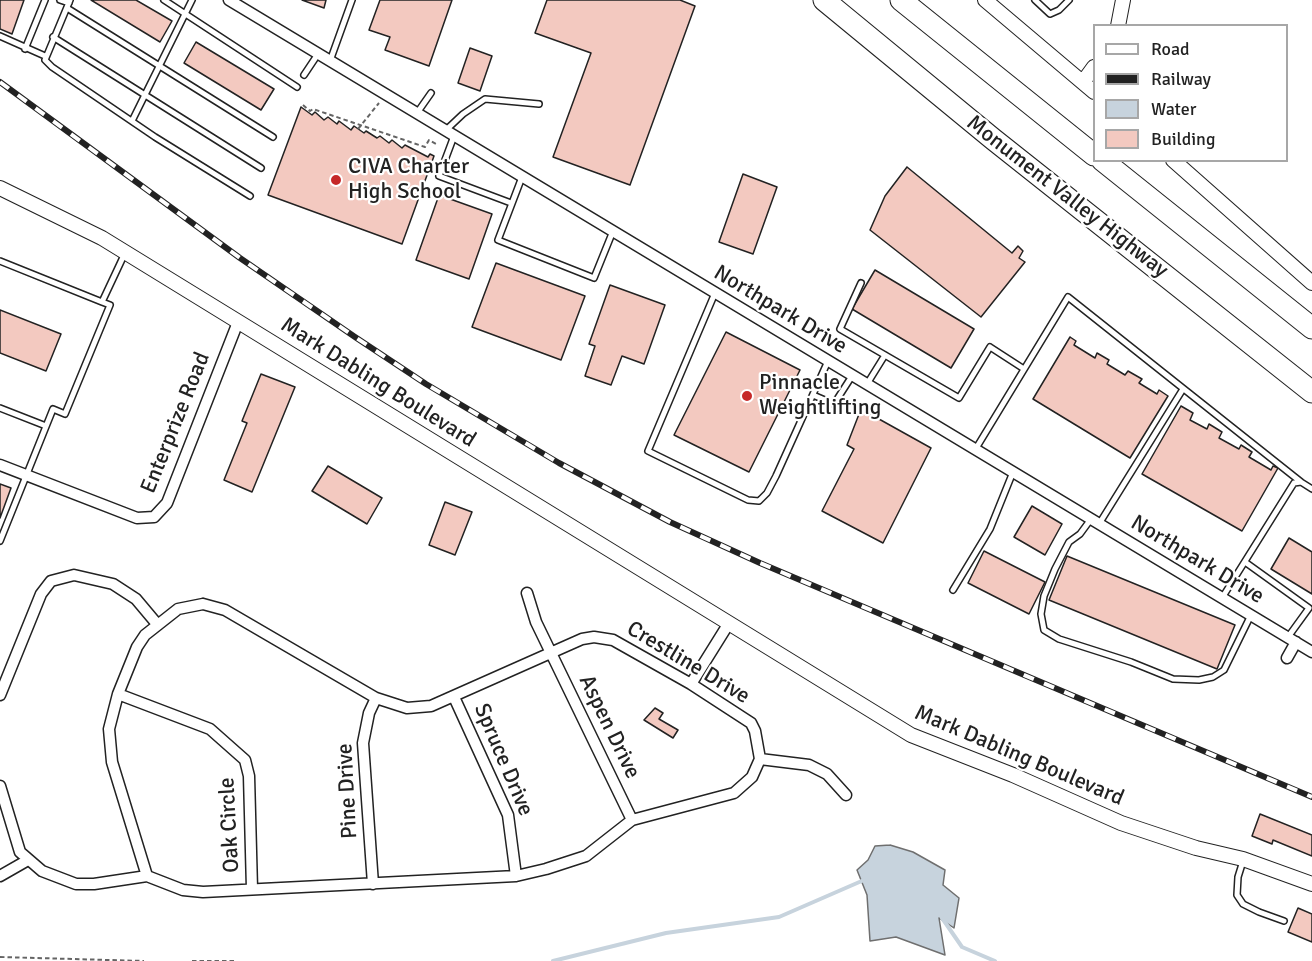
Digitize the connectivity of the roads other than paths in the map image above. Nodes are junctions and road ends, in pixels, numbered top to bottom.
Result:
1 (45, 0) edge
2 (60, 0) edge
3 (164, 0) edge
4 (192, 0) edge
5 (229, 0) edge
6 (352, 0) edge
7 (811, 0) edge
8 (824, 0) edge
9 (901, 0) edge
10 (985, 0) edge
11 (1035, 0) edge
12 (1069, 0) edge
13 (1123, 0) edge
14 (69, 4) edge
15 (186, 14) junction
16 (1118, 24) edge
17 (0, 36) edge
18 (53, 37) junction
19 (25, 49) junction
20 (318, 53) junction
21 (45, 56) junction
22 (894, 58) junction
23 (330, 61) junction
24 (160, 68) junction
25 (1093, 70) edge
26 (304, 75) dead end
27 (1083, 82) junction
28 (297, 87) dead end
29 (1093, 90) edge
30 (431, 93) dead end
31 (145, 97) junction
32 (539, 104) dead end
33 (417, 113) junction
34 (132, 121) junction
35 (450, 133) junction
36 (273, 137) dead end
37 (1093, 153) edge
38 (1104, 162) edge
39 (1175, 162) edge
40 (261, 168) dead end
41 (522, 176) junction
42 (0, 188) edge
43 (250, 196) dead end
44 (511, 203) junction
45 (613, 231) junction
46 (125, 252) junction
47 (0, 261) edge
48 (861, 283) dead end
49 (1312, 283) edge
50 (715, 293) junction
51 (102, 302) junction
52 (238, 321) junction
53 (1312, 328) edge
54 (885, 355) junction
55 (828, 361) junction
56 (1024, 369) junction
57 (852, 376) junction
58 (866, 384) junction
59 (1183, 389) junction
60 (1312, 392) edge
61 (813, 395) junction
62 (0, 408) edge
63 (46, 426) junction
64 (975, 450) junction
65 (0, 465) edge
66 (1013, 472) junction
67 (27, 476) junction
68 (1301, 482) junction
69 (1312, 489) edge
70 (1095, 522) junction
71 (0, 541) edge
72 (1245, 562) junction
73 (62, 564) dead end
74 (64, 576) junction
75 (953, 590) dead end
76 (527, 592) dead end
77 (1222, 598) junction
78 (1311, 608) edge
79 (1251, 615) junction
80 (729, 623) junction
81 (157, 624) junction
82 (1292, 640) junction
83 (550, 651) junction
84 (1312, 652) edge
85 (1287, 658) dead end
86 (691, 684) junction
87 (0, 694) edge
88 (118, 694) junction
89 (454, 697) junction
90 (376, 698) junction
91 (760, 759) junction
92 (0, 786) edge
93 (846, 795) dead end
94 (632, 820) junction
95 (28, 860) junction
96 (1243, 860) junction
97 (0, 876) edge
98 (147, 876) junction
99 (516, 876) junction
100 (373, 884) junction
101 (1312, 884) edge
102 (252, 890) junction
103 (1284, 921) dead end

1 - 19 lane
2 - 14 lane
3 - 15 lane
4 - 15 lane
5 - 20 street, Northpark Drive
6 - 23 lane
7 - 22 highway
8 - 22 highway, Monument Valley Highway
9 - 37 highway
10 - 27 street
11 - 12 lane
13 - 16 street
14 - 18 lane
14 - 24 lane
15 - 24 lane
15 - 28 lane
17 - 19 lane
18 - 21 lane
18 - 31 lane
19 - 21 lane
20 - 23 street, Northpark Drive
20 - 26 lane
21 - 34 lane
22 - 60 highway, Monument Valley Highway
23 - 33 street, Northpark Drive
24 - 31 lane
24 - 36 lane
25 - 27 street
27 - 29 street
30 - 33 lane
31 - 34 lane
31 - 40 lane
32 - 35 lane
33 - 35 street, Northpark Drive
34 - 43 lane
35 - 41 street, Northpark Drive
35 - 44 lane
38 - 53 highway
39 - 49 street
41 - 44 lane
41 - 45 street, Northpark Drive
42 - 46 street, Mark Dabling Boulevard
44 - 45 lane
45 - 50 street, Northpark Drive
46 - 51 lane
46 - 52 street, Mark Dabling Boulevard
47 - 51 lane
48 - 54 lane
50 - 55 street, Northpark Drive
50 - 61 lane
51 - 63 lane
52 - 67 street, Enterprize Road
52 - 80 street, Mark Dabling Boulevard
54 - 56 lane
54 - 58 lane
55 - 57 street, Northpark Drive
55 - 61 lane
56 - 59 lane
56 - 64 lane
57 - 58 street, Northpark Drive
57 - 61 lane
58 - 64 street, Northpark Drive
59 - 68 lane
59 - 70 lane
62 - 63 lane
63 - 67 lane
64 - 66 street, Northpark Drive
65 - 67 street, Enterprize Road
66 - 70 street, Northpark Drive
66 - 75 lane
67 - 71 lane
68 - 69 lane
68 - 72 lane
70 - 77 street, Northpark Drive
70 - 79 lane
72 - 77 lane
72 - 78 lane
73 - 74 street
74 - 81 street
74 - 87 street
76 - 83 street, Aspen Drive
77 - 79 street, Northpark Drive
78 - 82 lane
79 - 82 street, Northpark Drive
80 - 86 street
80 - 96 street, Mark Dabling Boulevard
81 - 88 street, Crestline Drive
81 - 90 street, Crestline Drive
82 - 84 street, Northpark Drive
82 - 85 street
83 - 86 street, Crestline Drive
83 - 89 street, Crestline Drive
83 - 94 street, Aspen Drive
86 - 91 street, Crestline Drive
88 - 98 street, Crestline Drive
88 - 102 street, Oak Circle
89 - 90 street, Crestline Drive
89 - 99 street, Spruce Drive
90 - 100 street, Pine Drive
91 - 93 street
91 - 94 street
92 - 95 street
94 - 99 street
95 - 97 street
95 - 98 street
96 - 101 street, Mark Dabling Boulevard
96 - 103 lane
98 - 102 street
99 - 100 street
100 - 102 street

